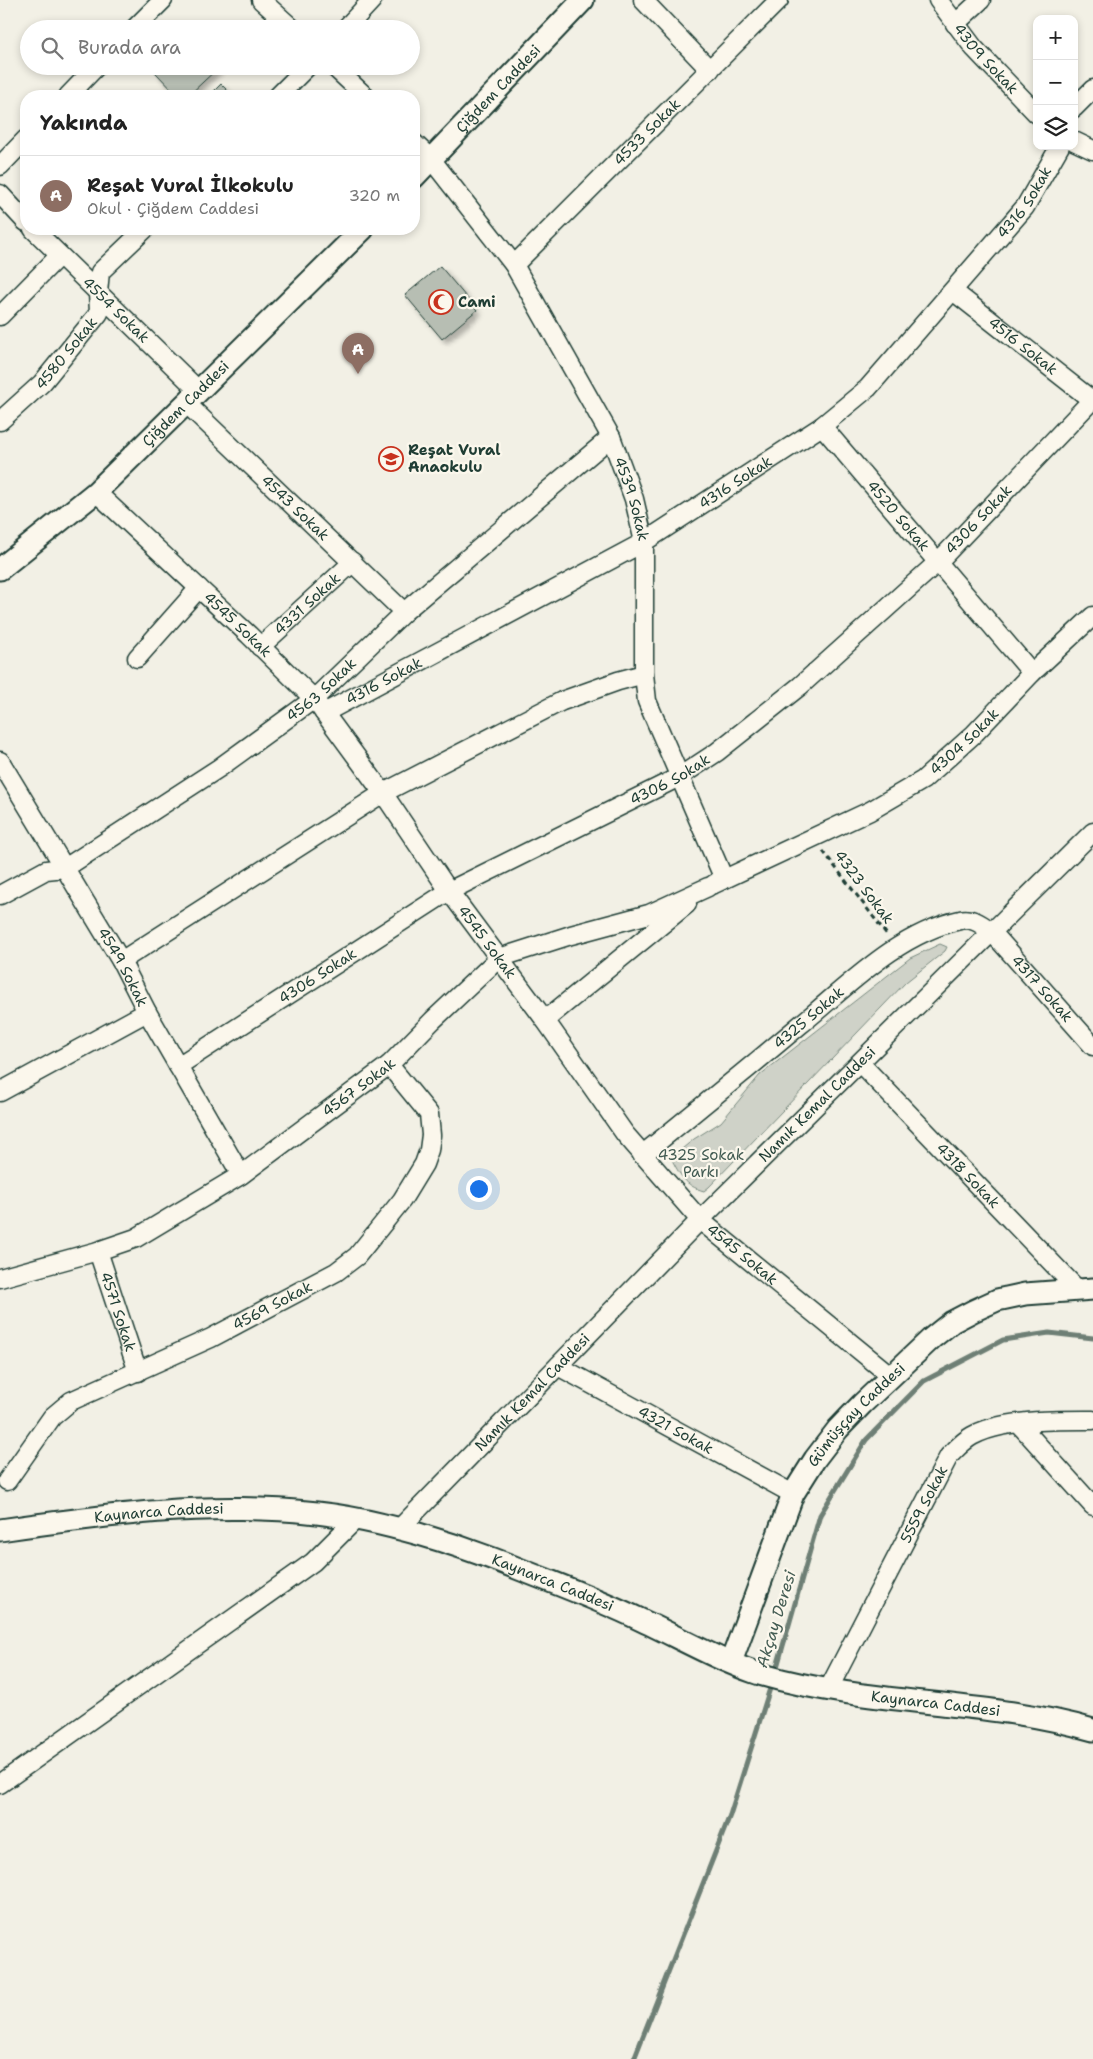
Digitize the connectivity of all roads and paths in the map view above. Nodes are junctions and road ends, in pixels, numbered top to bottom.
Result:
1 (162, 0) edge
2 (261, 0) edge
3 (372, 0) edge
4 (584, 0) edge
5 (643, 0) edge
6 (779, 0) edge
7 (938, 0) edge
8 (981, 0) edge
9 (143, 20) edge
10 (282, 20) edge
11 (353, 20) edge
12 (955, 24) junction
13 (710, 70) junction
14 (90, 75) edge
15 (299, 75) edge
16 (343, 75) edge
17 (1093, 89) edge
18 (79, 90) edge
19 (284, 90) edge
20 (359, 90) edge
21 (1077, 105) edge
22 (1033, 110) edge
23 (1078, 143) edge
24 (20, 145) edge
25 (420, 149) edge
26 (1058, 150) edge
27 (1093, 150) edge
28 (431, 159) junction
29 (0, 166) edge
30 (420, 171) edge
31 (0, 194) edge
32 (20, 216) edge
33 (39, 235) edge
34 (139, 235) edge
35 (357, 235) edge
36 (59, 256) junction
37 (514, 265) junction
38 (953, 291) junction
39 (98, 292) junction
40 (0, 316) edge
41 (193, 397) junction
42 (1093, 401) edge
43 (0, 422) edge
44 (822, 426) junction
45 (610, 437) junction
46 (96, 492) junction
47 (644, 542) junction
48 (353, 562) junction
49 (938, 562) junction
50 (0, 568) edge
51 (199, 588) junction
52 (404, 612) junction
53 (1093, 616) edge
54 (260, 647) junction
55 (136, 658) dead end
56 (1032, 673) junction
57 (644, 674) junction
58 (319, 706) junction
59 (0, 761) edge
60 (679, 777) junction
61 (383, 792) junction
62 (1093, 832) edge
63 (814, 839) junction
64 (65, 868) junction
65 (724, 879) junction
66 (708, 887) junction
67 (449, 890) junction
68 (0, 895) edge
69 (991, 931) junction
70 (897, 948) junction
71 (499, 958) junction
72 (121, 961) junction
73 (148, 1012) junction
74 (545, 1020) junction
75 (1093, 1046) edge
76 (860, 1063) junction
77 (390, 1064) junction
78 (178, 1066) junction
79 (0, 1092) edge
80 (642, 1155) junction
81 (241, 1174) junction
82 (700, 1220) junction
83 (98, 1251) junction
84 (0, 1278) edge
85 (1085, 1289) edge
86 (558, 1366) junction
87 (138, 1372) junction
88 (891, 1376) junction
89 (1093, 1420) edge
90 (1020, 1424) junction
91 (7, 1482) dead end
92 (793, 1494) junction
93 (1093, 1506) edge
94 (355, 1520) junction
95 (399, 1529) junction
96 (0, 1530) edge
97 (731, 1662) junction
98 (828, 1690) junction
99 (1093, 1730) edge
100 (0, 1784) edge

1 - 9 street
2 - 10 street
3 - 11 street
4 - 28 street, Çiğdem Caddesi
5 - 13 street
6 - 13 street, 4533 Sokak
7 - 12 street, 4309 Sokak
8 - 12 street
12 - 22 street, 4309 Sokak
13 - 37 street, 4533 Sokak
14 - 18 street
15 - 19 street
16 - 20 street
17 - 21 street
23 - 27 street
24 - 29 street
25 - 28 street, 4539 Sokak
26 - 38 street, 4316 Sokak
28 - 30 street, Çiğdem Caddesi
28 - 37 street, 4539 Sokak
31 - 32 street
33 - 36 street, 4554 Sokak
34 - 39 street, 4580 Sokak
35 - 41 street, Çiğdem Caddesi
36 - 39 street, 4554 Sokak
36 - 40 street
37 - 45 street, 4539 Sokak
38 - 42 street, 4516 Sokak
38 - 44 street, 4316 Sokak
39 - 41 street, 4554 Sokak
39 - 43 street, 4580 Sokak
41 - 46 street, Çiğdem Caddesi
41 - 48 street, 4543 Sokak
42 - 49 street, 4306 Sokak
44 - 47 street, 4316 Sokak
44 - 49 street, 4520 Sokak
45 - 47 street, 4539 Sokak
45 - 52 street, 4563 Sokak
46 - 50 street, Çiğdem Caddesi
46 - 51 street, 4545 Sokak
47 - 57 street, 4539 Sokak
47 - 58 street, 4316 Sokak
48 - 52 street, 4543 Sokak
48 - 54 street, 4331 Sokak
49 - 56 street, 4520 Sokak
49 - 60 street, 4306 Sokak
51 - 54 street, 4545 Sokak
51 - 55 street
52 - 58 street, 4563 Sokak
53 - 56 street, 4304 Sokak
54 - 58 street, 4545 Sokak
56 - 63 street, 4304 Sokak
57 - 60 street, 4539 Sokak
57 - 61 street
58 - 61 street, 4545 Sokak
58 - 64 street, 4563 Sokak
59 - 64 street, 4549 Sokak
60 - 65 street, 4539 Sokak
60 - 67 street, 4306 Sokak
61 - 67 street, 4545 Sokak
61 - 72 street
62 - 69 street, Namık Kemal Caddesi
63 - 65 street, 4304 Sokak
63 - 70 path, 4323 Sokak
64 - 68 street, 4563 Sokak
64 - 72 street, 4549 Sokak
65 - 66 street, 4304 Sokak
66 - 71 street, 4567 Sokak
66 - 74 street
67 - 71 street, 4545 Sokak
67 - 78 street, 4306 Sokak
69 - 70 street, 4325 Sokak
69 - 75 street, 4317 Sokak
69 - 76 street, Namık Kemal Caddesi
70 - 80 street, 4325 Sokak
71 - 74 street, 4545 Sokak
71 - 77 street, 4567 Sokak
72 - 73 street, 4549 Sokak
73 - 78 street, 4549 Sokak
73 - 79 street
74 - 80 street, 4545 Sokak
76 - 82 street, Namık Kemal Caddesi
76 - 85 street, 4318 Sokak
77 - 81 street, 4567 Sokak
77 - 87 street, 4569 Sokak
78 - 81 street, 4549 Sokak
80 - 82 street, 4545 Sokak
81 - 83 street, 4567 Sokak
82 - 86 street, Namık Kemal Caddesi
82 - 88 street, 4545 Sokak
83 - 84 street, 4567 Sokak
83 - 87 street, 4571 Sokak
85 - 88 street, Gümüşçay Caddesi
86 - 92 street, 4321 Sokak
86 - 95 street, Namık Kemal Caddesi
87 - 91 street, 4569 Sokak
88 - 92 street, Gümüşçay Caddesi
89 - 90 street, 5559 Sokak
90 - 93 street
90 - 98 street, 5559 Sokak
92 - 97 street, Gümüşçay Caddesi
94 - 95 street, Kaynarca Caddesi
94 - 96 street, Kaynarca Caddesi
94 - 100 street
95 - 97 street, Kaynarca Caddesi
97 - 98 street, Kaynarca Caddesi
98 - 99 street, Kaynarca Caddesi

